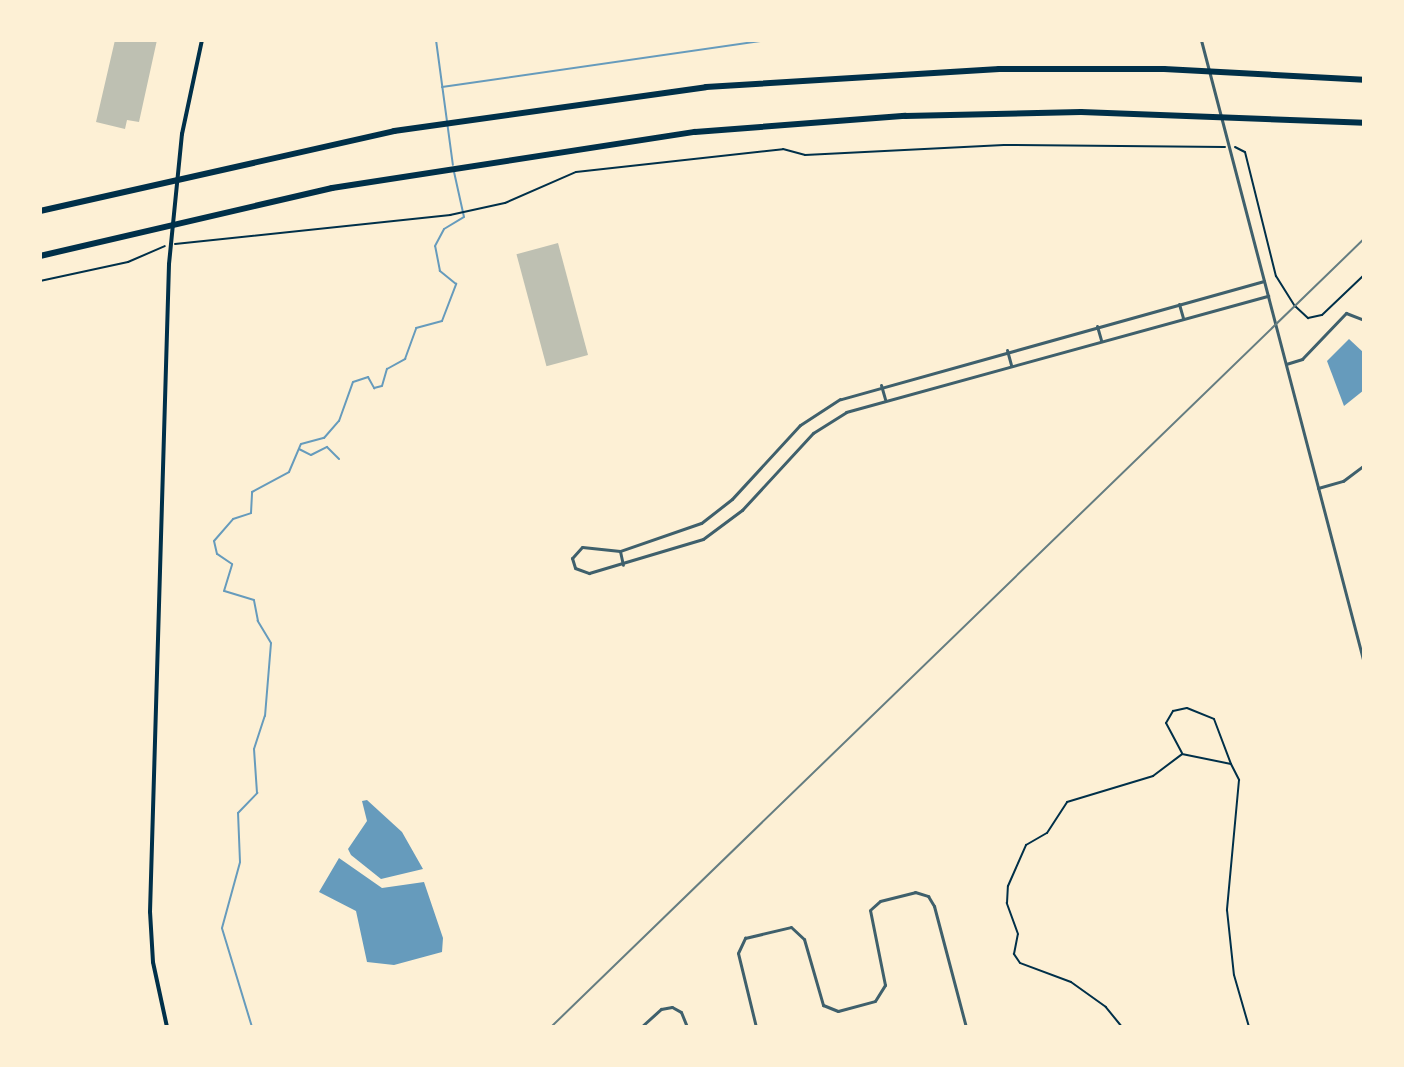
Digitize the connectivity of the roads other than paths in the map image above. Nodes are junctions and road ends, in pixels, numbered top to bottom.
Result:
1 (202, 40) edge
2 (1201, 40) edge
3 (1364, 80) edge
4 (1364, 123) edge
5 (40, 211) edge
6 (40, 256) edge
7 (1264, 281) junction
8 (1268, 296) junction
9 (1179, 304) junction
10 (1183, 318) junction
11 (1364, 320) edge
12 (1097, 326) junction
13 (1101, 340) junction
14 (1007, 350) junction
15 (1286, 364) junction
16 (1011, 365) junction
17 (881, 385) junction
18 (885, 399) junction
19 (788, 437) junction
20 (798, 447) junction
21 (1364, 465) edge
22 (1318, 488) junction
23 (620, 551) junction
24 (623, 565) junction
25 (1364, 663) edge
26 (167, 1027) edge
27 (641, 1027) edge
28 (687, 1027) edge
29 (756, 1027) edge
30 (966, 1027) edge

1 - 26 main road
2 - 7 street
3 - 5 highway
4 - 6 highway
7 - 8 street
7 - 9 street
8 - 10 street
8 - 15 street
9 - 10 street
9 - 12 street
10 - 13 street
11 - 15 street
12 - 13 street
12 - 14 street
13 - 16 street
14 - 16 street
14 - 17 street
15 - 22 street
16 - 18 street
17 - 18 street
17 - 19 street
18 - 20 street
19 - 20 street
19 - 23 street
20 - 24 street
21 - 22 street
22 - 25 street
23 - 24 street
23 - 24 street
27 - 28 street
29 - 30 street

